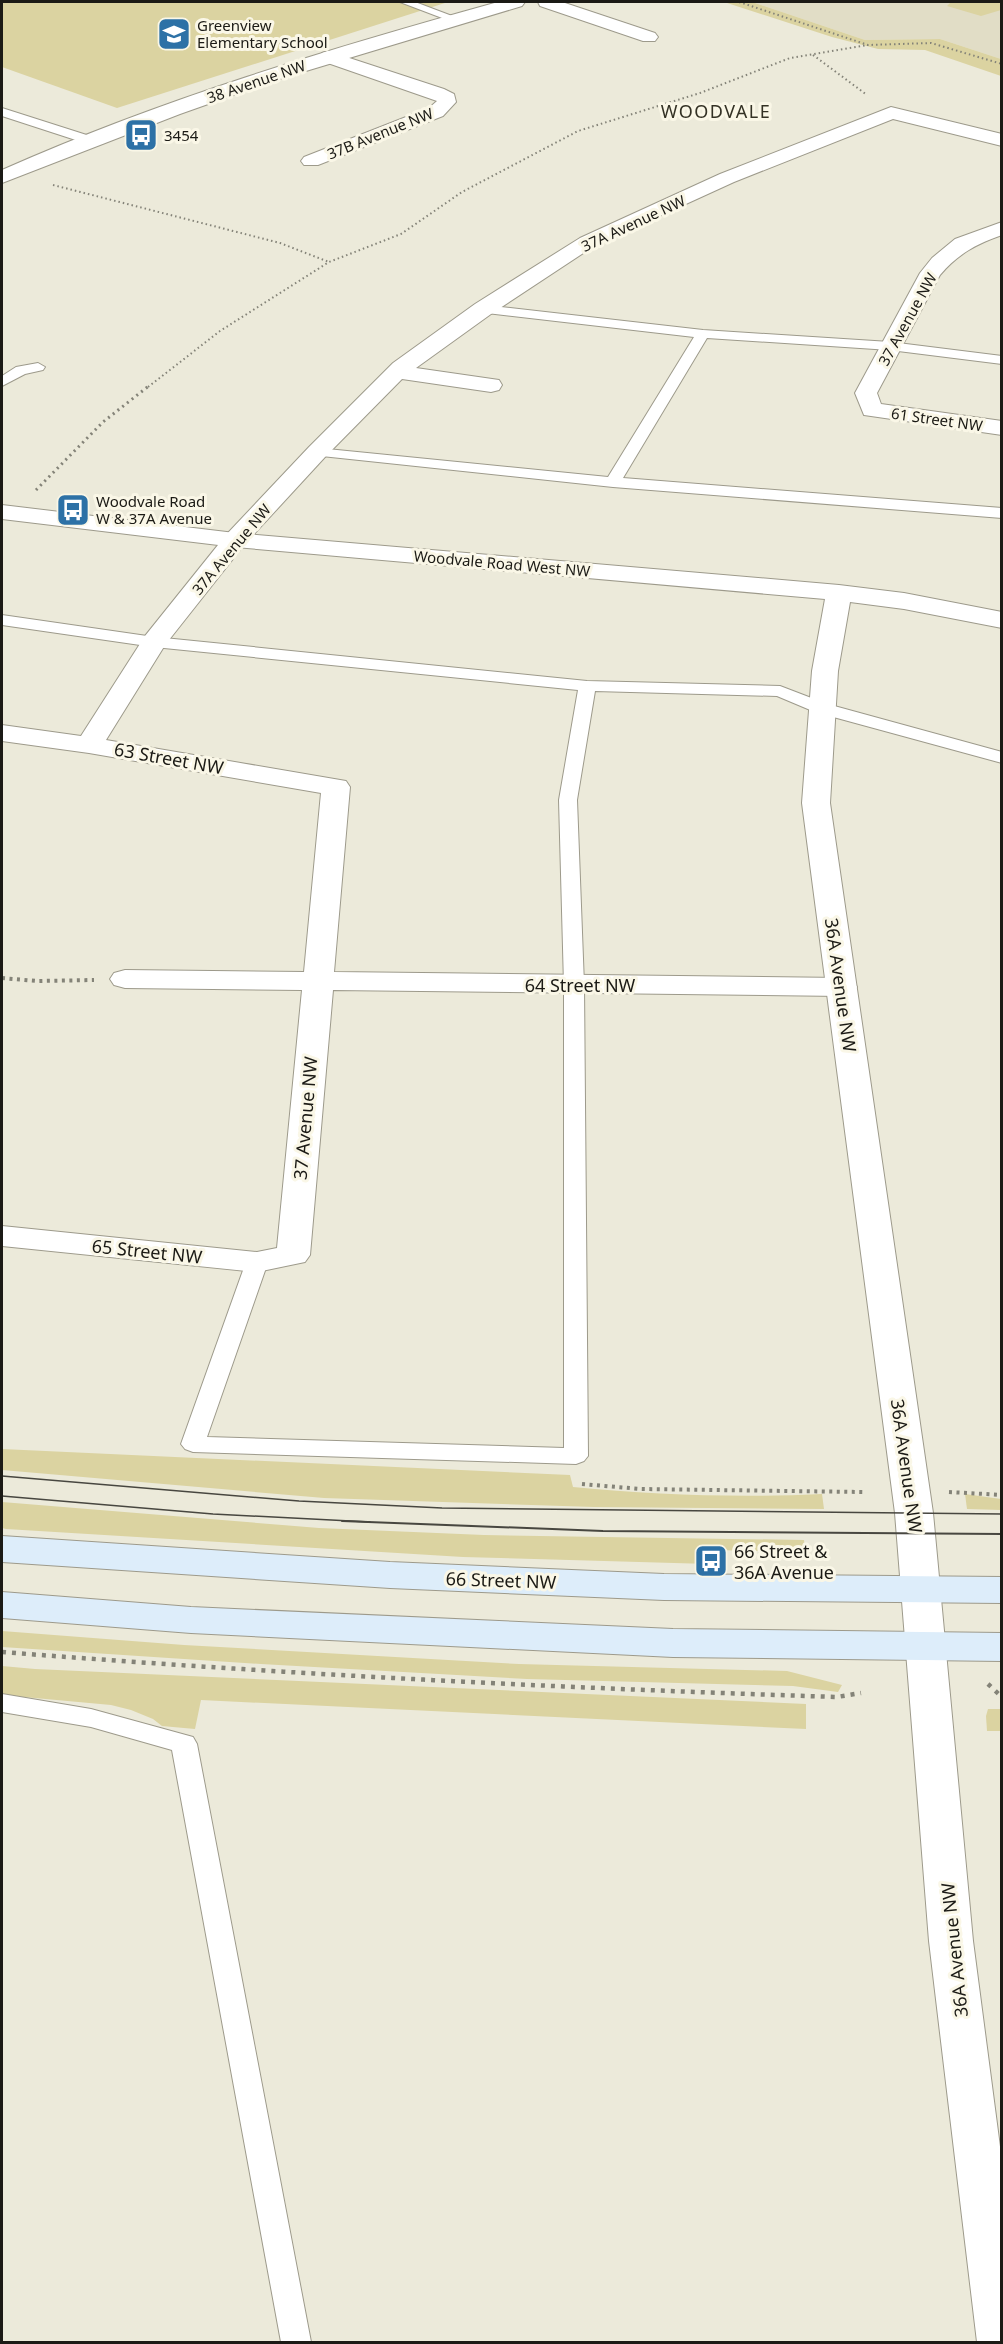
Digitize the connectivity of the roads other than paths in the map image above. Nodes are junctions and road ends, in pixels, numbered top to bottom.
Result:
1 (406, 2) edge
2 (516, 2) edge
3 (546, 2) edge
4 (454, 19) junction
5 (649, 37) dead end
6 (328, 57) junction
7 (2, 112) edge
8 (1002, 140) edge
9 (92, 141) junction
10 (310, 161) dead end
11 (5, 176) edge
12 (1002, 228) edge
13 (483, 309) junction
14 (703, 334) junction
15 (890, 346) junction
16 (1002, 360) edge
17 (39, 367) dead end
18 (397, 372) junction
19 (2, 382) edge
20 (491, 386) dead end
21 (872, 410) joint
22 (1002, 428) edge
23 (317, 452) junction
24 (613, 482) junction
25 (7, 513) edge
26 (1002, 513) edge
27 (235, 540) junction
28 (839, 593) junction
29 (2, 620) edge
30 (1002, 620) edge
31 (154, 642) junction
32 (587, 686) junction
33 (821, 708) junction
34 (2, 733) edge
35 (89, 745) junction
36 (1002, 758) edge
37 (336, 787) joint
38 (125, 979) road end
39 (318, 982) junction
40 (574, 985) junction
41 (842, 987) junction
42 (2, 1236) edge
43 (293, 1255) joint
44 (257, 1262) junction
45 (2, 1549) edge
46 (921, 1589) junction
47 (1002, 1590) edge
48 (2, 1605) edge
49 (926, 1645) junction
50 (1002, 1647) edge
51 (2, 1703) edge
52 (296, 2343) edge
53 (1001, 2343) edge

1 - 4 lane
2 - 4 street, 38 Avenue NW
3 - 5 street
4 - 6 street, 38 Avenue NW
6 - 9 street, 38 Avenue NW
6 - 10 street, 37B Avenue NW
7 - 9 lane
8 - 13 street, 37A Avenue NW
9 - 11 street, 38 Avenue NW
12 - 15 street, 37 Avenue NW
13 - 14 lane
13 - 18 street, 37A Avenue NW
14 - 15 lane
14 - 24 lane
15 - 16 lane
15 - 21 street, 37 Avenue NW
17 - 19 lane
18 - 20 street
18 - 23 street, 37A Avenue NW
21 - 22 street, 61 Street NW
23 - 24 lane
23 - 27 street, 37A Avenue NW
24 - 26 lane
25 - 27 street, Woodvale Road West NW
27 - 28 street, Woodvale Road West NW
27 - 31 street, 37A Avenue NW
28 - 30 street, Woodvale Road West NW
28 - 33 street, 36A Avenue NW
29 - 31 lane
31 - 32 lane
31 - 35 street, 37A Avenue NW
32 - 33 lane
32 - 40 lane
33 - 36 lane
33 - 41 street, 36A Avenue NW
34 - 35 street, 63 Street NW
35 - 37 street, 63 Street NW
37 - 39 street, 37 Avenue NW
38 - 39 street
39 - 40 street, 64 Street NW
39 - 43 street, 37 Avenue NW
40 - 41 street, 64 Street NW
40 - 44 lane
41 - 46 street, 36A Avenue NW
42 - 44 street, 65 Street NW
43 - 44 street, 65 Street NW
45 - 46 main road, 66 Street NW
46 - 47 main road, 66 Street NW
46 - 49 street, 36A Avenue NW
48 - 49 main road
49 - 50 main road
49 - 53 street, 36A Avenue NW
51 - 52 lane

